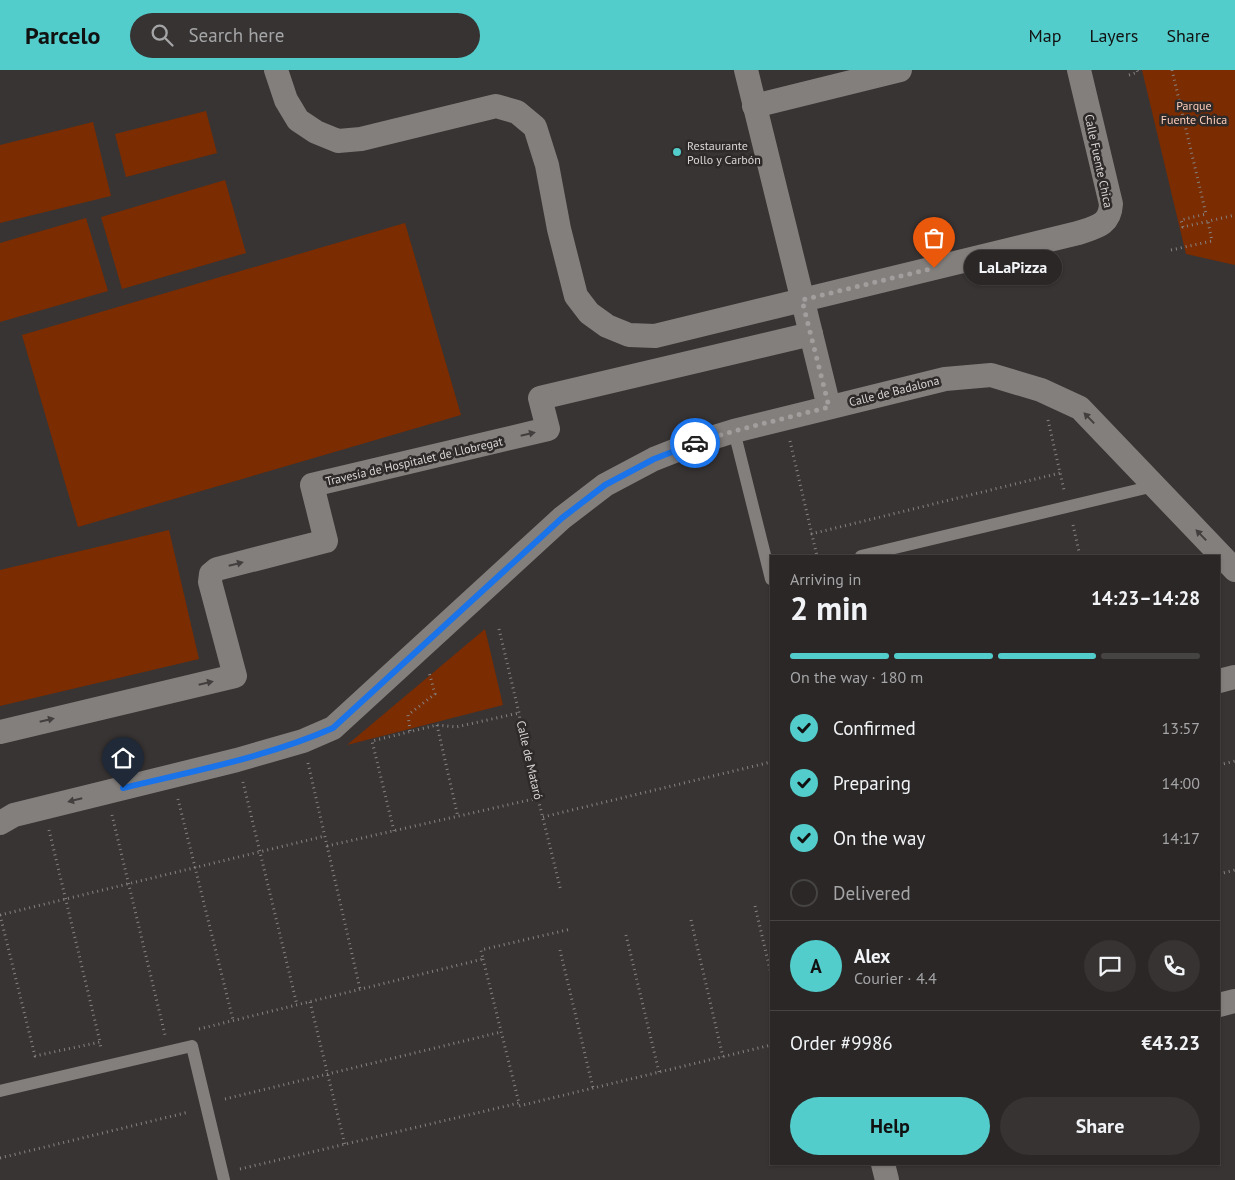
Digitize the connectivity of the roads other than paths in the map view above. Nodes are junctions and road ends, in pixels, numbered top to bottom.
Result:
1 (276, 70) edge
2 (746, 70) edge
3 (900, 70) edge
4 (1079, 70) edge
5 (754, 106) junction
6 (802, 300) junction
7 (811, 334) junction
8 (829, 407) junction
9 (734, 431) junction
10 (1154, 486) junction
11 (865, 555) edge
12 (1235, 570) edge
13 (770, 575) edge
14 (1235, 677) edge
15 (1220, 681) edge
16 (0, 732) edge
17 (0, 823) edge
18 (1235, 1001) edge
19 (1220, 1005) edge
20 (0, 1091) edge
21 (883, 1165) edge
22 (228, 1175) edge
23 (887, 1180) edge

1 - 6 street, Calle Fuente Chica
2 - 5 street
3 - 5 street
4 - 6 street, Calle Fuente Chica
5 - 6 street
6 - 7 street
7 - 8 street
16 -> 7 street, Travesía de Hospitalet de Llobregat
8 - 9 street, Calle de Badalona
10 -> 8 street, Calle de Badalona
9 - 13 lane
9 -> 17 street, Calle de Badalona
10 - 11 lane
12 -> 10 street, Calle de Badalona
14 - 15 street
18 - 19 street
20 - 22 lane
21 - 23 street

